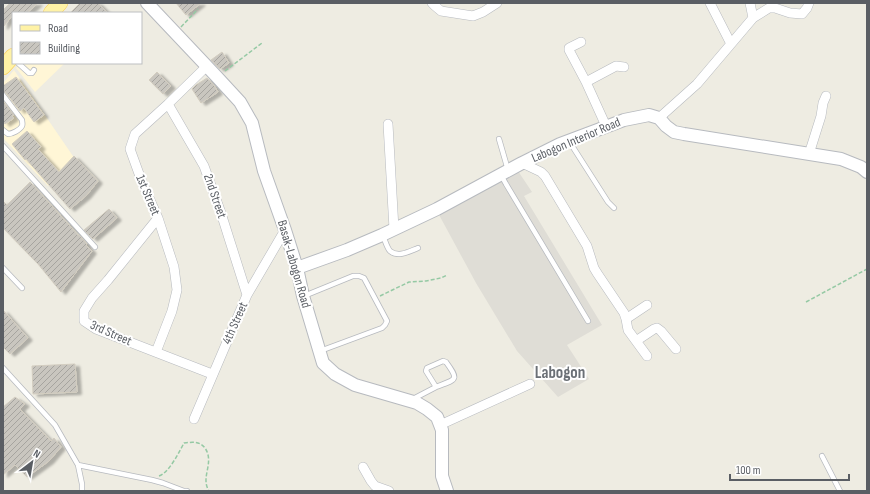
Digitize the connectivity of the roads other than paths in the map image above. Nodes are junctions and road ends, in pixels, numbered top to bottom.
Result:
1 (60, 3) edge
2 (147, 3) edge
3 (432, 3) edge
4 (497, 3) edge
5 (710, 3) edge
6 (750, 3) edge
7 (809, 3) edge
8 (52, 12) edge
9 (753, 18) junction
10 (581, 42) dead end
11 (730, 44) junction
12 (17, 64) edge
13 (207, 66) junction
14 (624, 68) dead end
15 (34, 70) dead end
16 (586, 82) junction
17 (3, 96) edge
18 (826, 96) dead end
19 (168, 104) junction
20 (658, 118) junction
21 (388, 124) dead end
22 (606, 126) junction
23 (3, 130) edge
24 (499, 139) dead end
25 (568, 141) junction
26 (3, 146) edge
27 (809, 154) junction
28 (522, 163) junction
29 (867, 172) edge
30 (505, 173) junction
31 (614, 208) dead end
32 (158, 218) junction
33 (394, 229) junction
34 (285, 230) junction
35 (382, 235) junction
36 (95, 247) dead end
37 (418, 248) dead end
38 (3, 268) edge
39 (297, 268) junction
40 (22, 288) dead end
41 (247, 295) junction
42 (303, 296) junction
43 (647, 305) dead end
44 (626, 319) junction
45 (588, 321) dead end
46 (636, 341) junction
47 (676, 349) dead end
48 (319, 351) junction
49 (156, 352) junction
50 (647, 356) dead end
51 (3, 368) edge
52 (212, 374) junction
53 (530, 384) dead end
54 (436, 387) junction
55 (409, 401) junction
56 (194, 419) dead end
57 (440, 425) junction
58 (822, 456) dead end
59 (78, 465) junction
60 (363, 468) dead end
61 (82, 491) edge
62 (187, 491) edge
63 (389, 491) edge
64 (447, 491) edge
65 (840, 491) edge

1 - 8 main road
2 - 13 street, Basak-Labogon Road
3 - 4 street
5 - 11 street
6 - 9 street
7 - 9 street
9 - 11 street
10 - 16 street
11 - 20 street
12 - 15 lane
13 - 19 street, 1st Street
13 - 34 street, Basak-Labogon Road
14 - 16 street
16 - 22 street
17 - 23 lane
18 - 27 street
19 - 32 street, 1st Street
19 - 41 street, 2nd Street
20 - 22 street, Labogon Interior Road
20 - 27 street
21 - 33 street
22 - 25 street, Labogon Interior Road
24 - 30 lane
25 - 28 street, Labogon Interior Road
25 - 31 lane
26 - 36 lane
27 - 29 street
28 - 30 street, Labogon Interior Road
28 - 44 street
30 - 33 street, Labogon Interior Road
30 - 45 lane
32 - 49 street, 1st Street
32 - 49 street, 3rd Street
33 - 35 street, Labogon Interior Road
34 - 39 street, Basak-Labogon Road
34 - 41 street, 4th Street
35 - 37 lane
35 - 39 street, Labogon Interior Road
38 - 40 lane
39 - 42 street, Basak-Labogon Road
41 - 52 street, 4th Street
42 - 48 street, Basak-Labogon Road
42 - 48 lane
43 - 44 street
44 - 46 street
46 - 47 street
46 - 50 street
48 - 55 street, Basak-Labogon Road
49 - 52 street, 3rd Street
51 - 59 lane
52 - 56 street, 4th Street
53 - 57 street
54 - 54 lane
54 - 55 lane
55 - 57 street, Basak-Labogon Road
57 - 64 street
58 - 65 lane
59 - 61 lane
59 - 62 lane
60 - 63 street

